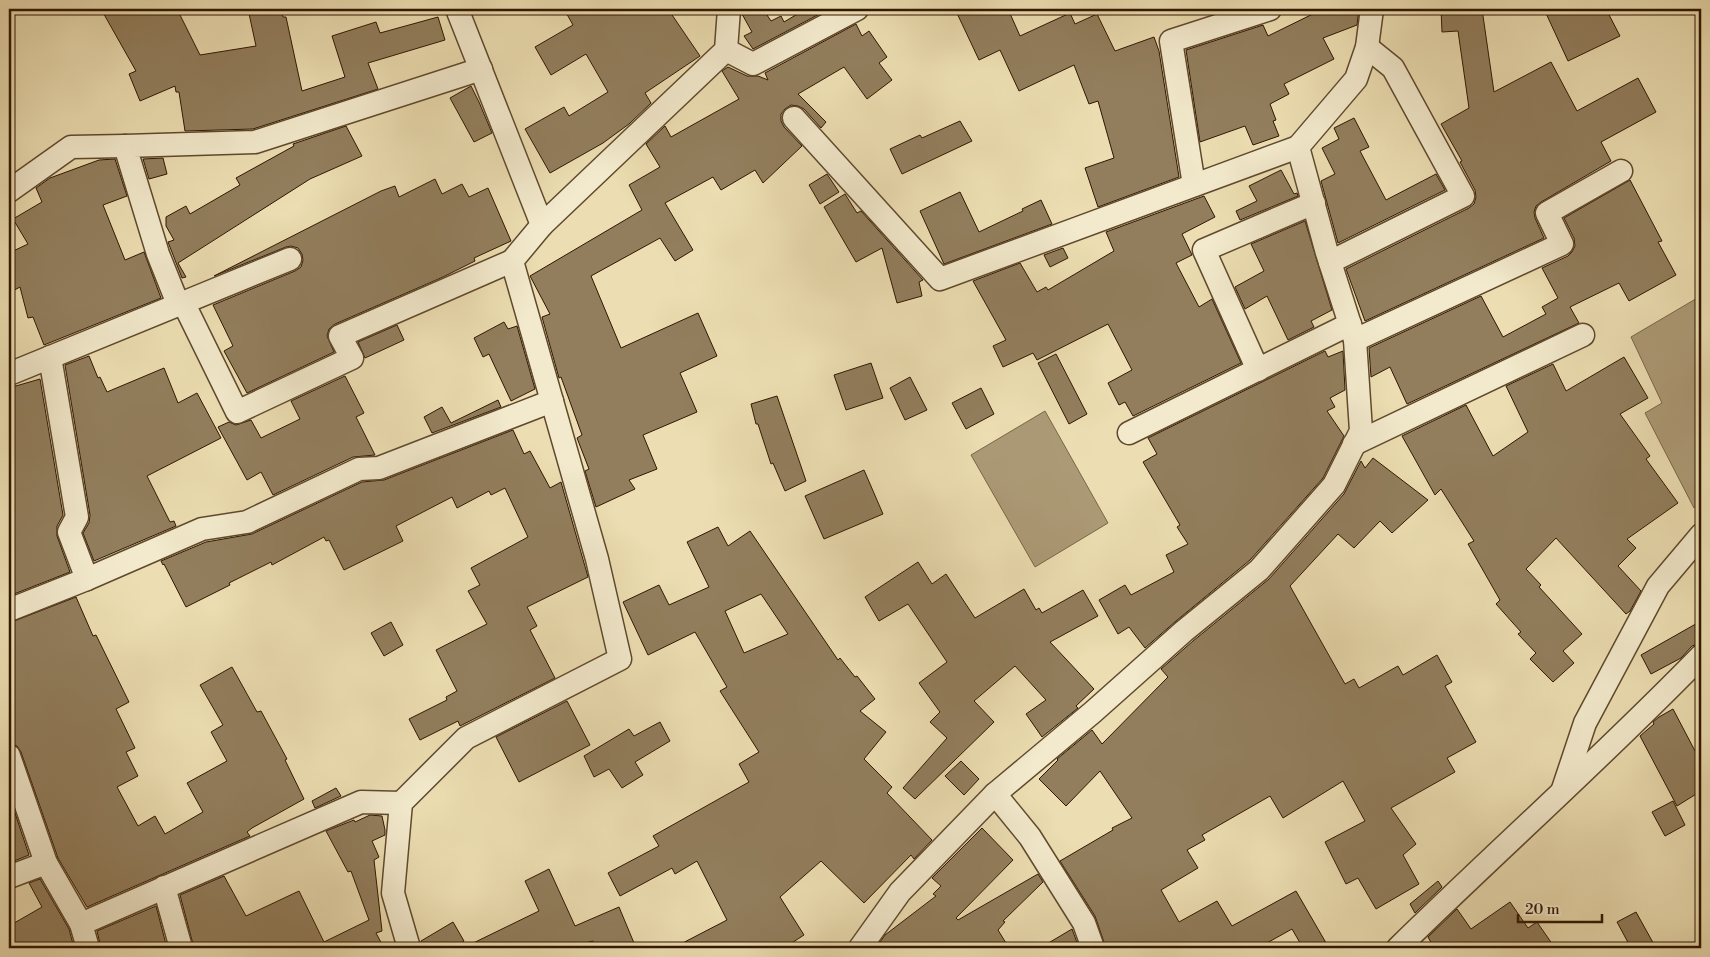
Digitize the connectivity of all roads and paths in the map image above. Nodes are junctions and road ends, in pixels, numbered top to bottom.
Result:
1 (457, 9) edge
2 (729, 9) edge
3 (857, 9) edge
4 (1270, 9) edge
5 (1372, 9) edge
6 (1368, 47) junction
7 (726, 50) junction
8 (481, 69) junction
9 (794, 118) dead end
10 (125, 146) junction
11 (1298, 147) junction
12 (1621, 171) dead end
13 (1194, 185) junction
14 (9, 191) edge
15 (1314, 203) junction
16 (542, 225) junction
17 (290, 259) dead end
18 (512, 261) junction
19 (1330, 262) junction
20 (181, 303) junction
21 (1353, 332) junction
22 (1583, 335) dead end
23 (50, 357) junction
24 (1258, 370) junction
25 (9, 374) edge
26 (552, 401) junction
27 (1129, 433) dead end
28 (1354, 444) junction
29 (1701, 534) edge
30 (87, 579) junction
31 (9, 610) edge
32 (1701, 656) edge
33 (9, 756) edge
34 (1562, 791) junction
35 (995, 794) junction
36 (401, 803) junction
37 (46, 863) junction
38 (9, 877) edge
39 (164, 887) junction
40 (80, 924) junction
41 (88, 948) edge
42 (181, 948) edge
43 (408, 948) edge
44 (860, 948) edge
45 (1093, 948) edge
46 (1398, 948) edge

1 - 8 street
2 - 7 street
3 - 7 street
4 - 13 street
5 - 6 street
6 - 11 street
6 - 19 street
7 - 16 street
8 - 10 street
8 - 16 street
9 - 13 street
10 - 14 street
10 - 20 street
11 - 13 street
11 - 15 street
12 - 21 street
15 - 19 street
15 - 24 street
16 - 18 street
17 - 20 street
18 - 20 street
18 - 26 street
19 - 21 street
20 - 23 street
21 - 24 street
21 - 28 street
22 - 28 street
23 - 25 street
23 - 30 street
24 - 27 street
26 - 30 street
26 - 36 street
28 - 35 street
29 - 34 street
30 - 31 street
32 - 34 street
33 - 37 street
34 - 46 street
35 - 44 street
35 - 45 street
36 - 39 street
36 - 43 street
37 - 38 street
37 - 40 street
39 - 40 street
39 - 42 street
40 - 41 street

